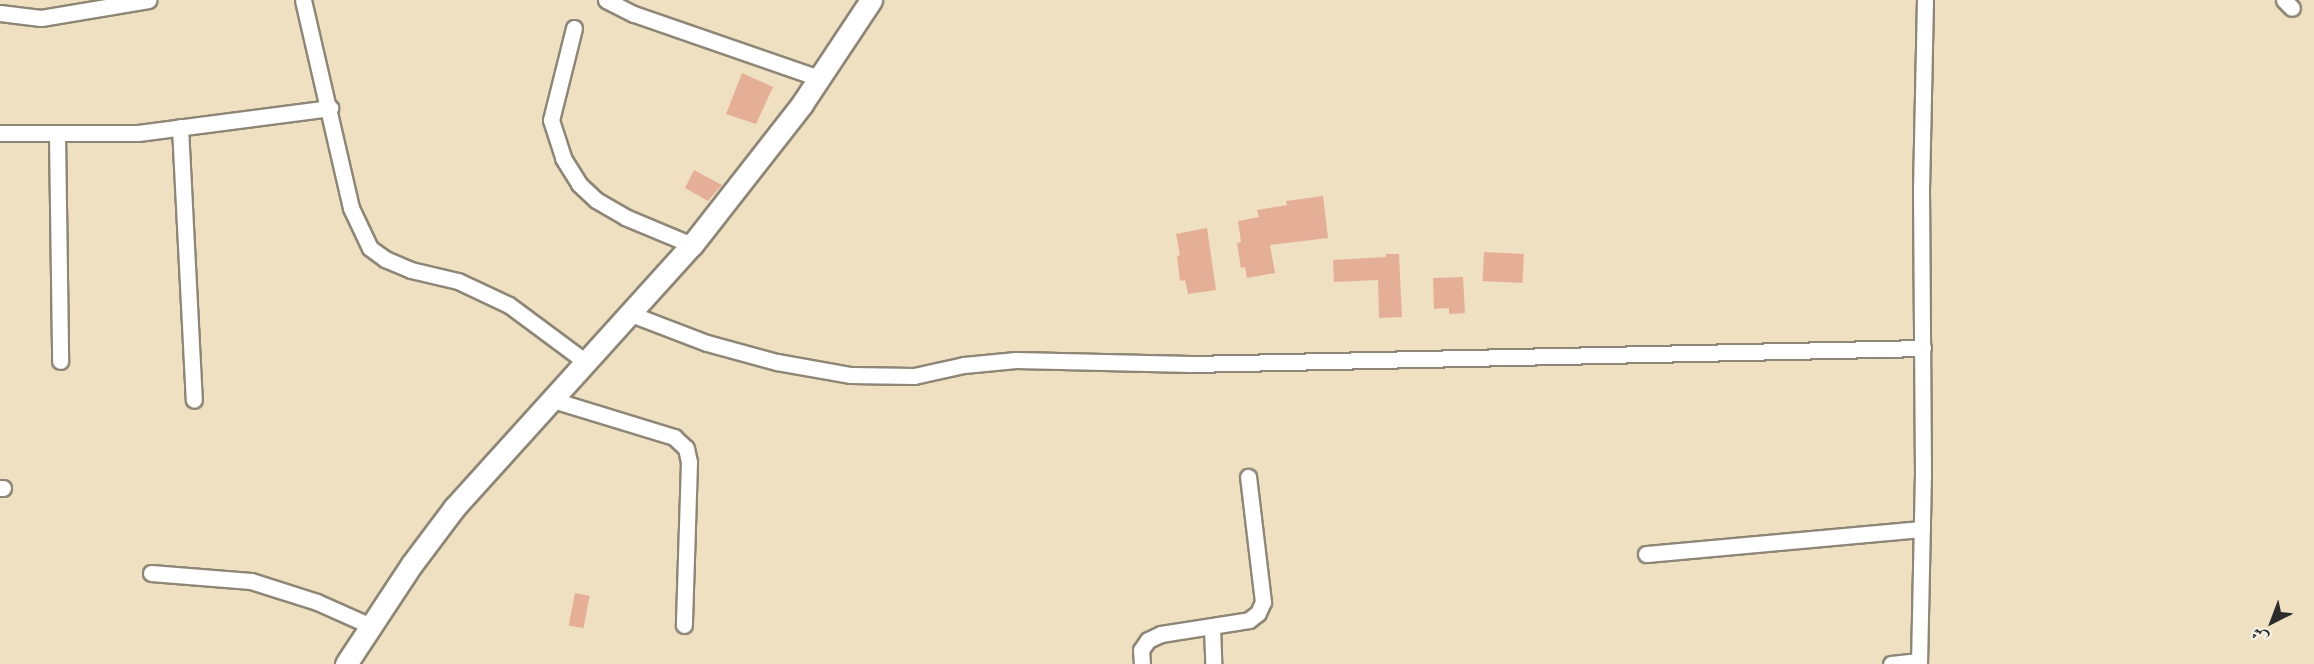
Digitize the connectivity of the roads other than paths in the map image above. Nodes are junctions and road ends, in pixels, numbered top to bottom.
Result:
1 (149, 0) edge
2 (303, 0) edge
3 (606, 0) edge
4 (871, 0) edge
5 (1925, 0) edge
6 (0, 13) edge
7 (574, 28) dead end
8 (819, 78) junction
9 (330, 108) junction
10 (180, 128) junction
11 (0, 133) edge
12 (57, 134) junction
13 (692, 245) junction
14 (631, 314) junction
15 (1923, 348) junction
16 (60, 361) dead end
17 (587, 363) junction
18 (194, 400) dead end
19 (553, 400) junction
20 (1248, 477) dead end
21 (1922, 529) junction
22 (1646, 554) dead end
23 (151, 573) dead end
24 (684, 625) dead end
25 (371, 626) junction
26 (1212, 626) junction
27 (1919, 663) edge
28 (346, 664) edge
29 (1142, 664) edge
30 (1214, 664) edge
31 (1891, 664) edge

1 - 6 street
2 - 9 street
3 - 8 street
4 - 8 street
5 - 15 street
7 - 13 street
8 - 13 street
9 - 10 street
9 - 17 street
10 - 12 street
10 - 18 street
11 - 12 street
12 - 16 street
13 - 14 street
14 - 15 street
14 - 17 street
15 - 21 street
17 - 19 street
19 - 24 street
19 - 25 street
20 - 26 street
21 - 22 street
21 - 27 street
23 - 25 street
25 - 28 street
26 - 29 street
26 - 30 street
27 - 31 street

